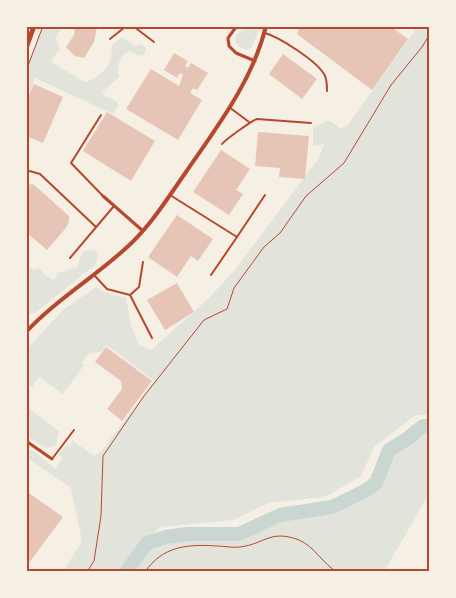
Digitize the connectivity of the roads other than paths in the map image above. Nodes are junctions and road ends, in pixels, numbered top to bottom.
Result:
1 (34, 26) edge
2 (125, 26) edge
3 (132, 26) edge
4 (266, 26) edge
5 (236, 27) edge
6 (265, 33) junction
7 (110, 39) dead end
8 (154, 42) dead end
9 (26, 48) edge
10 (255, 61) junction
11 (327, 91) dead end
12 (229, 107) junction
13 (101, 115) dead end
14 (250, 122) junction
15 (311, 123) dead end
16 (222, 144) dead end
17 (26, 170) edge
18 (170, 195) junction
19 (265, 195) dead end
20 (103, 196) joint
21 (114, 206) junction
22 (96, 227) junction
23 (143, 231) junction
24 (237, 238) junction
25 (70, 258) dead end
26 (143, 262) dead end
27 (94, 275) junction
28 (211, 275) dead end
29 (130, 295) junction
30 (27, 331) edge
31 (152, 338) dead end
32 (74, 430) dead end
33 (26, 442) edge
34 (52, 459) joint

1 - 9 main road
2 - 3 lane
2 - 7 lane
3 - 8 lane
4 - 6 street
5 - 10 street
6 - 10 street
6 - 11 lane
10 - 12 street
12 - 14 lane
12 - 18 street
13 - 20 lane
14 - 15 lane
14 - 16 lane
17 - 22 lane
18 - 23 street
18 - 24 lane
19 - 24 lane
20 - 21 street
21 - 22 lane
21 - 23 street
22 - 25 lane
23 - 27 street
24 - 28 lane
26 - 29 lane
27 - 29 lane
27 - 30 street
29 - 31 lane
32 - 34 lane
33 - 34 street

